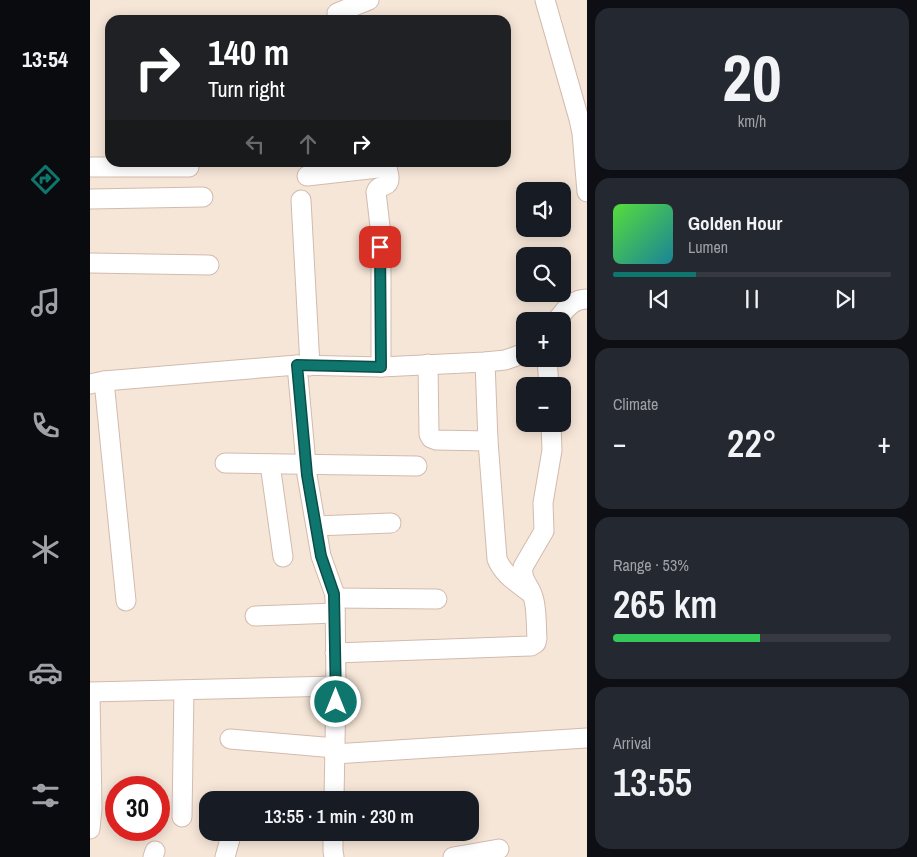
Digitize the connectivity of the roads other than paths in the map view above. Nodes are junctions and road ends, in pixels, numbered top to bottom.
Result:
1 (369, 0) edge
2 (545, 0) edge
3 (338, 14) edge
4 (90, 167) edge
5 (366, 167) edge
6 (387, 167) edge
7 (189, 168) dead end
8 (307, 176) dead end
9 (587, 192) edge
10 (203, 197) dead end
11 (90, 199) edge
12 (301, 200) dead end
13 (90, 263) edge
14 (209, 265) dead end
15 (587, 299) edge
16 (563, 312) edge
17 (516, 356) edge
18 (485, 362) junction
19 (428, 364) junction
20 (303, 366) junction
21 (381, 367) junction
22 (97, 382) edge
23 (551, 432) edge
24 (488, 441) junction
25 (225, 463) dead end
26 (270, 464) junction
27 (306, 464) junction
28 (417, 466) dead end
29 (391, 523) dead end
30 (316, 526) junction
31 (284, 557) dead end
32 (532, 594) junction
33 (437, 599) dead end
34 (126, 601) dead end
35 (335, 606) junction
36 (256, 616) dead end
37 (335, 653) junction
38 (336, 686) junction
39 (184, 690) junction
40 (90, 692) edge
41 (587, 738) edge
42 (230, 739) dead end
43 (335, 751) junction
44 (334, 791) edge
45 (182, 817) dead end
46 (90, 824) edge
47 (333, 841) edge
48 (499, 849) dead end
49 (460, 856) edge
50 (334, 857) edge

1 - 3 street
2 - 9 street
4 - 7 street
5 - 8 street
6 - 21 street
10 - 11 street
12 - 20 street
13 - 14 street
15 - 16 street
17 - 18 street
18 - 19 street
18 - 24 street
19 - 21 street
19 - 24 street
20 - 21 street
20 - 22 street
20 - 27 street
22 - 34 street
23 - 32 street
24 - 32 street
25 - 26 street
26 - 27 street
26 - 31 street
27 - 28 street
27 - 30 street
29 - 30 street
30 - 35 street
32 - 37 street
33 - 35 street
35 - 36 street
35 - 37 street
37 - 38 street
38 - 39 street
38 - 43 street
39 - 40 street
39 - 45 street
40 - 46 street
41 - 43 street
42 - 43 street
43 - 44 street
47 - 50 street
48 - 49 street

